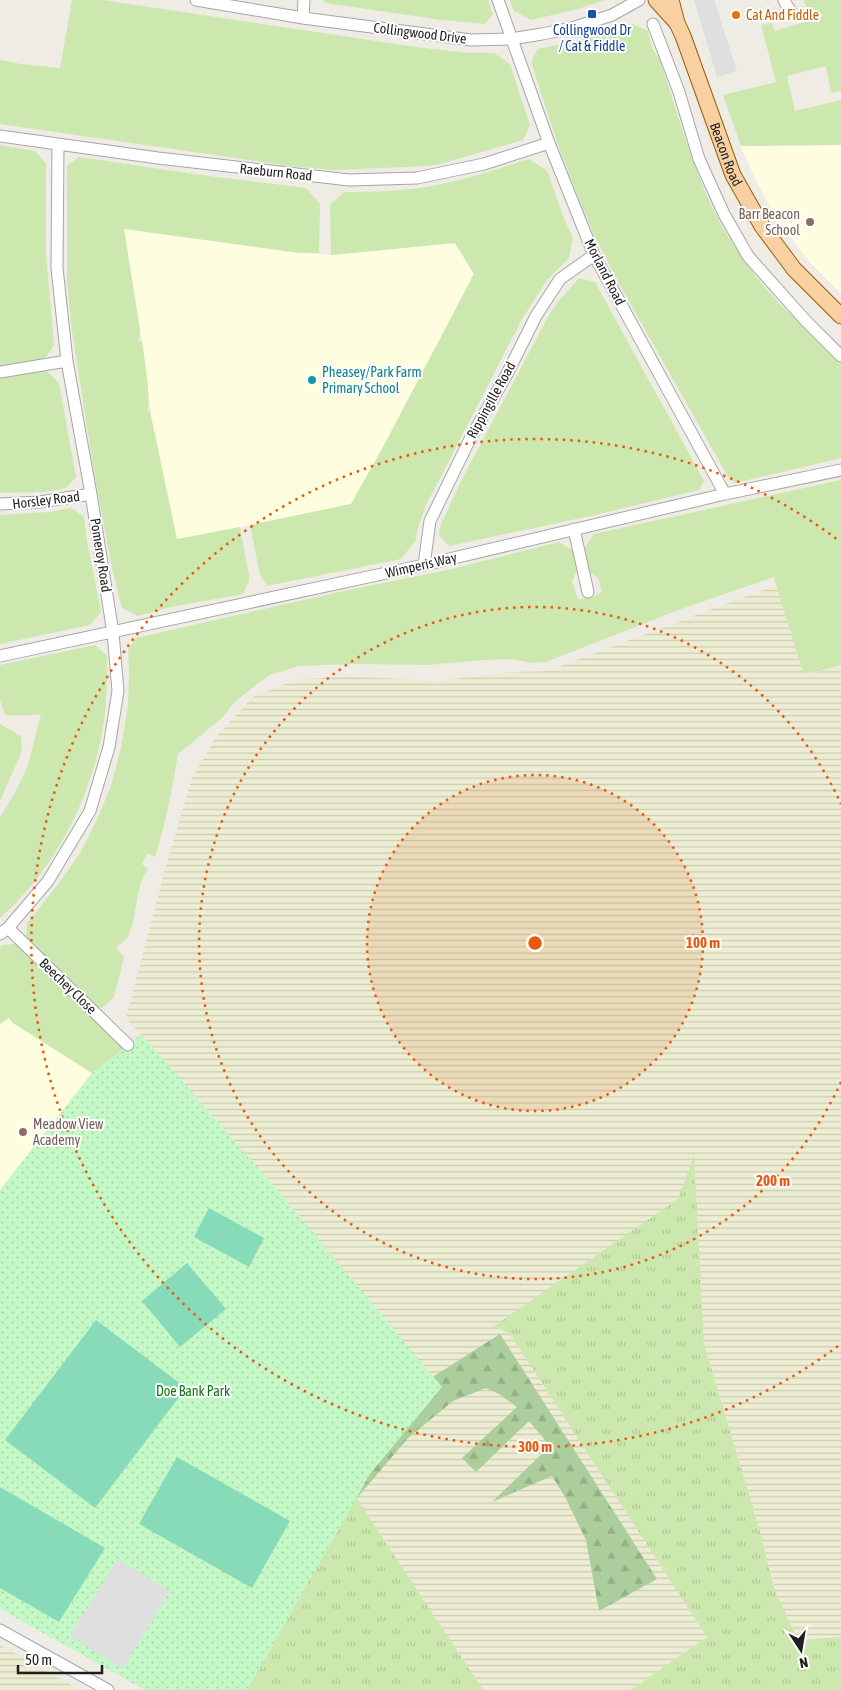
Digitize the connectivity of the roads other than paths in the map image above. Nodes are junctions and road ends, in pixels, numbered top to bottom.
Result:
1 (196, 0) edge
2 (304, 0) edge
3 (498, 0) edge
4 (639, 0) edge
5 (656, 0) edge
6 (671, 0) edge
7 (784, 0) edge
8 (792, 13) dead end
9 (303, 18) junction
10 (677, 23) junction
11 (653, 24) dead end
12 (510, 39) junction
13 (0, 136) edge
14 (549, 143) junction
15 (58, 144) junction
16 (594, 255) junction
17 (841, 316) edge
18 (841, 356) edge
19 (67, 361) junction
20 (0, 372) edge
21 (841, 470) edge
22 (91, 494) junction
23 (725, 494) junction
24 (0, 504) edge
25 (574, 529) junction
26 (424, 565) junction
27 (588, 592) dead end
28 (113, 632) junction
29 (0, 656) edge
30 (4, 931) edge
31 (128, 1045) dead end
32 (0, 1630) edge
33 (108, 1690) edge

1 - 9 street, Collingwood Drive
2 - 9 street
3 - 12 street, Morland Road
4 - 12 street, Collingwood Drive
5 - 10 main road, Beacon Road
6 - 10 main road, Beacon Road
7 - 8 street
9 - 12 street, Collingwood Drive
10 - 17 main road, Beacon Road
11 - 18 street, Beacon Road
12 - 14 street, Morland Road
13 - 15 street, Raeburn Road
14 - 15 street, Raeburn Road
14 - 16 street, Morland Road
15 - 19 street, Pomeroy Road
16 - 23 street, Morland Road
16 - 26 street, Rippingille Road
19 - 20 street
19 - 22 street, Pomeroy Road
21 - 23 street, Wimperis Way
22 - 24 street, Horsley Road
22 - 28 street, Pomeroy Road
23 - 25 street, Wimperis Way
25 - 26 street, Wimperis Way
25 - 27 street
26 - 28 street, Wimperis Way
28 - 29 street, Wimperis Way
28 - 30 street, Pomeroy Road
30 - 31 street, Beechey Close
32 - 33 street

